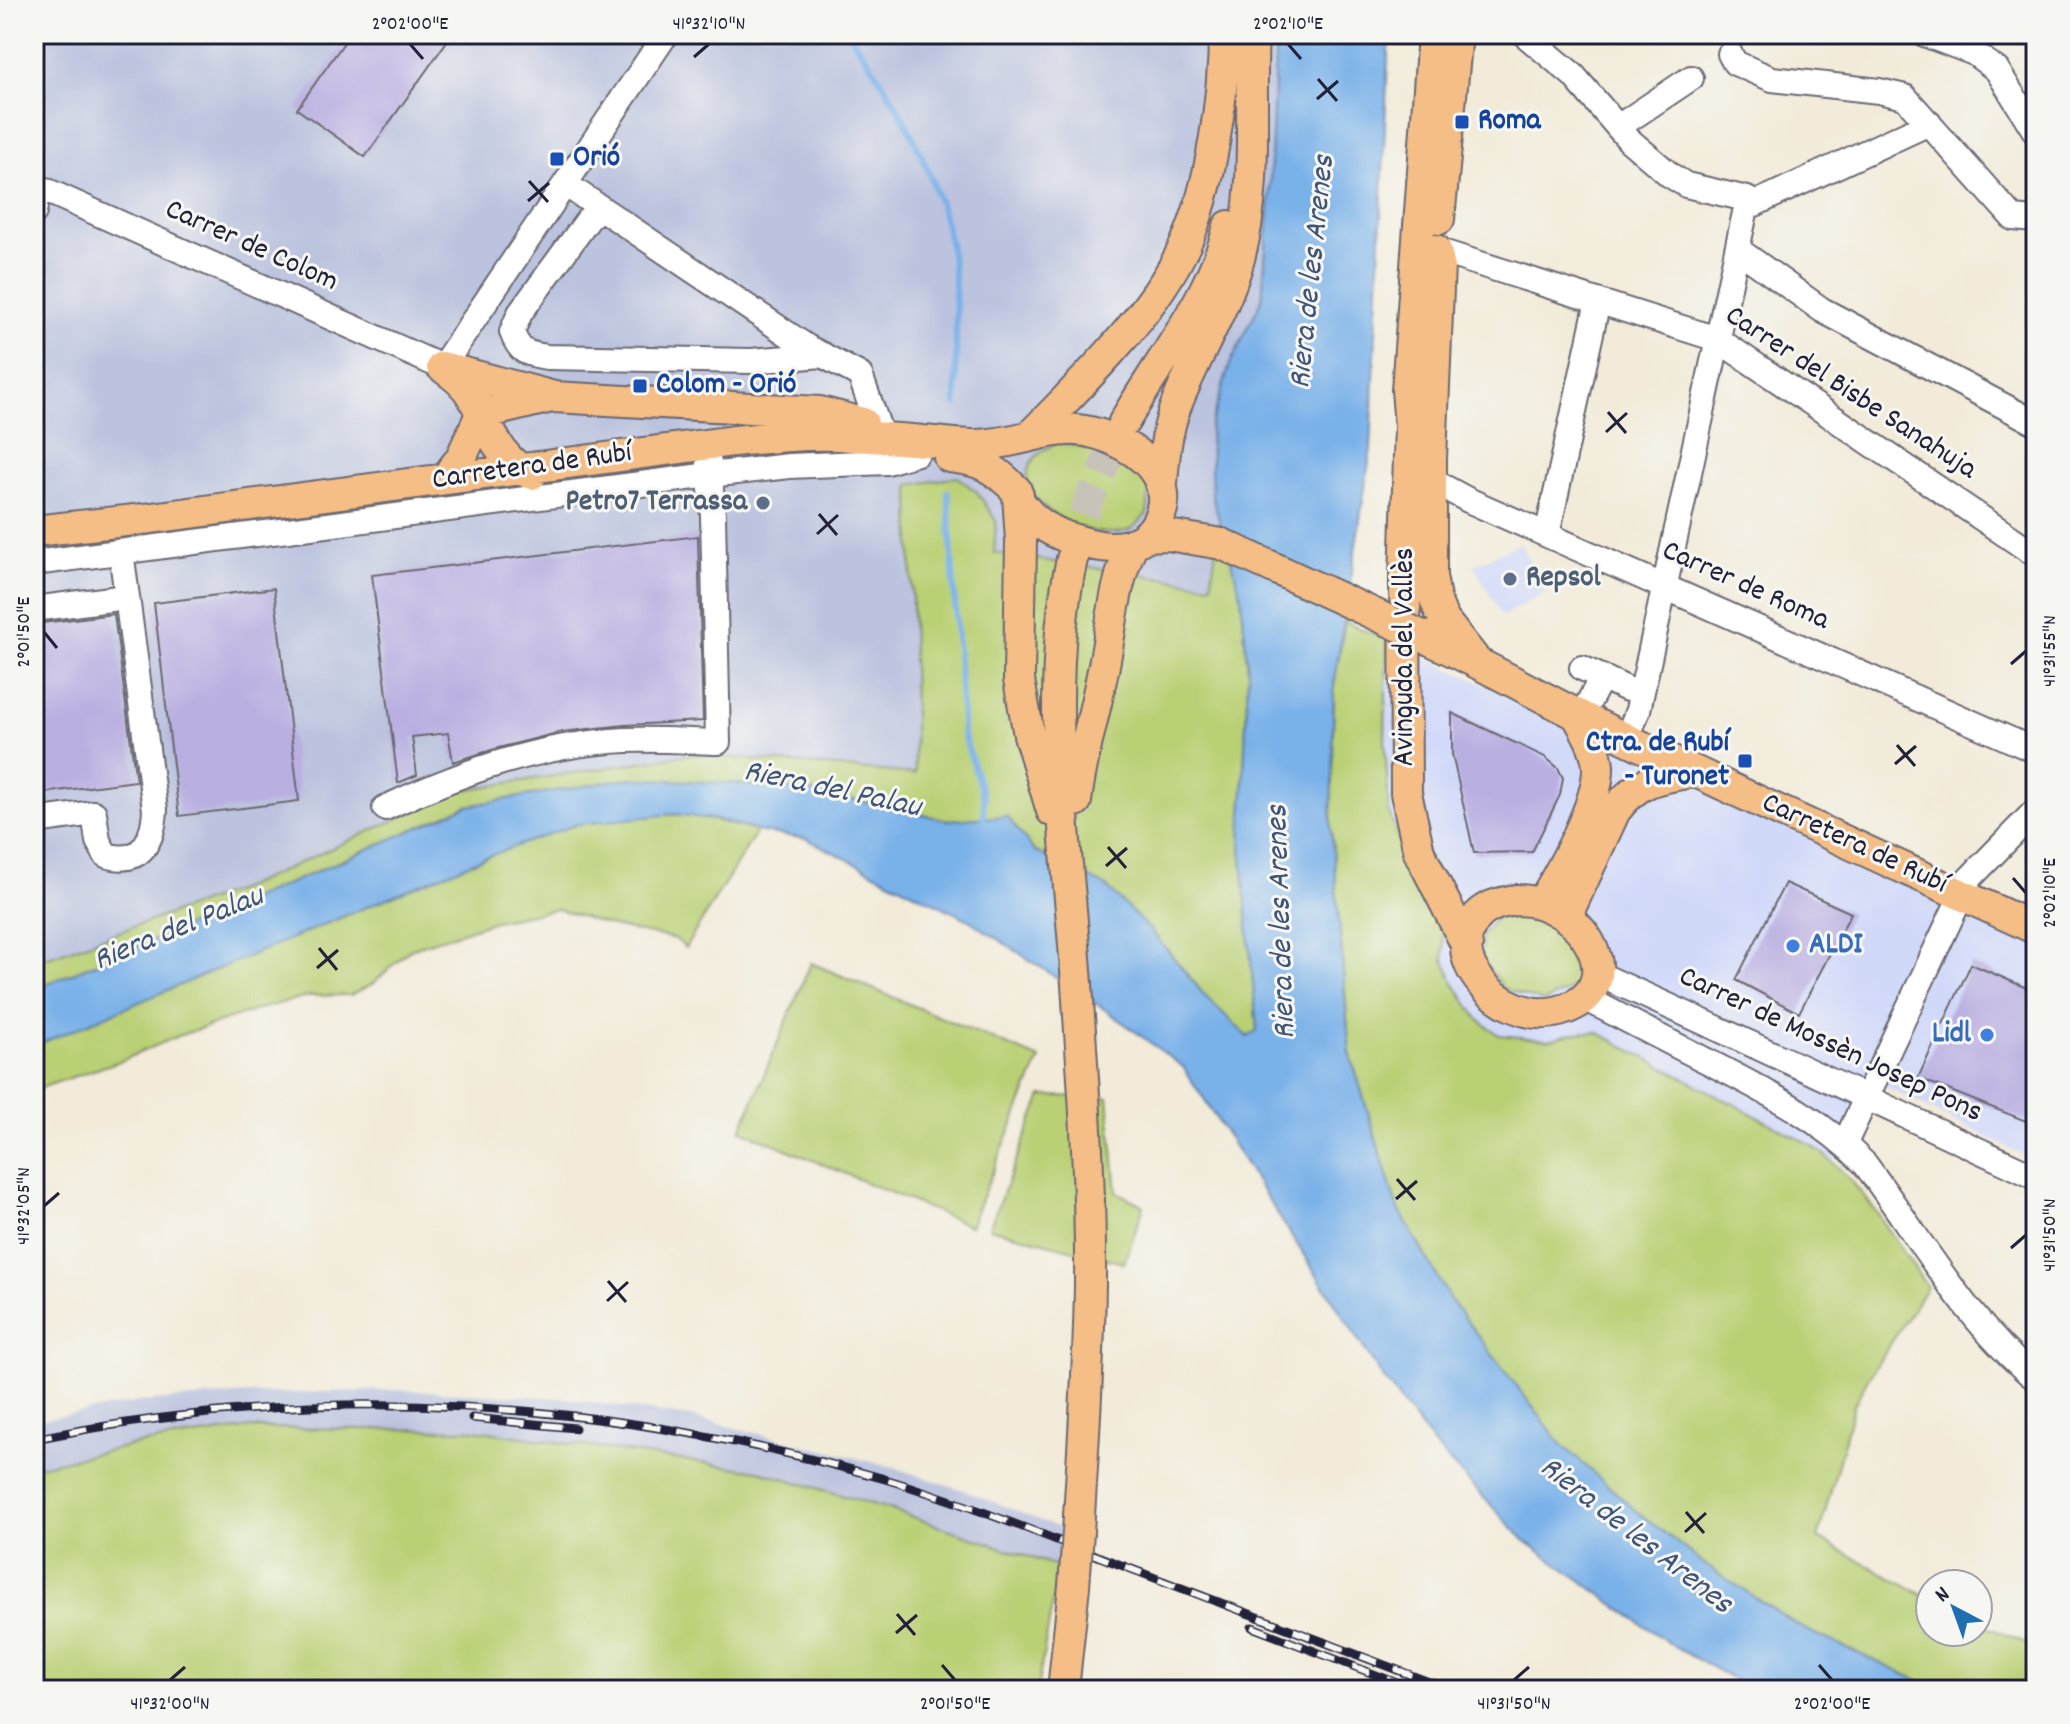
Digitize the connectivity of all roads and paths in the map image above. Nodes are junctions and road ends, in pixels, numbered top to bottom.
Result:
1 (666, 34) edge
2 (1433, 34) edge
3 (1457, 34) edge
4 (1524, 34) edge
5 (1924, 34) edge
6 (1238, 46) edge
7 (1730, 54) dead end
8 (1691, 78) dead end
9 (1929, 123) junction
10 (1618, 127) junction
11 (2036, 133) edge
12 (565, 184) junction
13 (36, 186) edge
14 (598, 206) junction
15 (1746, 208) junction
16 (34, 212) edge
17 (2036, 220) edge
18 (1737, 249) junction
19 (1436, 250) junction
20 (1598, 301) junction
21 (1717, 339) junction
22 (823, 355) junction
23 (442, 367) junction
24 (554, 397) junction
25 (481, 414) junction
26 (1124, 422) tunnel mouth
27 (2036, 423) edge
28 (878, 426) junction
29 (1410, 426) junction
30 (1031, 440) junction
31 (918, 447) junction
32 (709, 469) junction
33 (521, 470) junction
34 (634, 471) junction
35 (1431, 476) junction
36 (445, 479) junction
37 (1163, 489) junction
38 (1018, 495) junction
39 (34, 531) edge
40 (1547, 535) junction
41 (1140, 540) junction
42 (1222, 544) junction
43 (34, 550) edge
44 (121, 551) junction
45 (2036, 555) edge
46 (1072, 559) tunnel mouth
47 (34, 563) edge
48 (1666, 586) junction
49 (126, 597) junction
50 (34, 609) edge
51 (1489, 667) junction
52 (1627, 689) dead end
53 (1582, 697) junction
54 (1633, 723) junction
55 (2036, 751) edge
56 (1061, 772) junction
57 (1695, 772) junction
58 (385, 808) dead end
59 (2036, 810) edge
60 (34, 821) edge
61 (1435, 882) junction
62 (1965, 887) junction
63 (1496, 904) junction
64 (1554, 909) junction
65 (2036, 910) edge
66 (2036, 929) edge
67 (1467, 946) junction
68 (1591, 986) junction
69 (1866, 1098) junction
70 (1845, 1143) junction
71 (2036, 1177) edge
72 (2036, 1379) edge
73 (1063, 1690) edge

1 - 12 street
2 - 29 main road, Avinguda del Vallès
3 - 19 main road, Avinguda del Vallès
4 - 10 street
5 - 11 street
6 - 26 main road
6 - 30 main road
6 - 37 main road
7 - 9 street
8 - 10 street
9 - 15 street
9 - 17 street
10 - 15 street
12 - 14 street
12 - 23 street
13 - 16 street
13 - 23 street, Carrer de Colom
14 - 22 street
14 - 22 street
15 - 18 street
18 - 21 street
18 - 27 street
19 - 20 street, Carrer del Bisbe Sanahuja
19 - 29 main road, Avinguda del Vallès
19 - 35 main road, Avinguda del Vallès
20 - 21 street, Carrer del Bisbe Sanahuja
20 - 40 street
21 - 45 street, Carrer del Bisbe Sanahuja
21 - 48 street
22 - 28 street
23 - 24 main road
23 - 25 main road
24 - 25 main road
24 - 28 main road
25 - 33 main road
25 - 36 main road
28 - 31 main road
29 - 61 main road, Avinguda del Vallès
30 - 31 main road, Carretera de Rubí
30 - 37 main road
30 - 38 main road
31 - 32 main road, Carretera de Rubí
31 - 33 main road, Carretera de Rubí
31 - 38 main road, Carretera de Rubí
32 - 34 main road, Carretera de Rubí
32 - 44 street
32 - 58 street
33 - 34 main road
33 - 36 main road, Carretera de Rubí
34 - 43 main road, Carretera de Rubí
35 - 40 street, Carrer de Roma
35 - 51 main road, Avinguda del Vallès
36 - 39 main road, Carretera de Rubí
37 - 41 main road
37 - 42 main road
38 - 41 main road
38 - 56 main road
40 - 48 street, Carrer de Roma
41 - 42 main road
41 - 56 main road
42 - 51 main road, Carretera de Rubí, bridge
44 - 47 street
44 - 49 street
46 - 56 main road
48 - 54 street
48 - 55 street, Carrer de Roma
49 - 50 street
49 - 60 street
51 - 53 main road, Carretera de Rubí
52 - 53 street
53 - 54 main road, Carretera de Rubí
53 - 57 main road, Carretera de Rubí
53 - 64 main road
54 - 62 main road, Carretera de Rubí
56 - 73 main road, bridge
57 - 62 main road, Carretera de Rubí
57 - 64 main road
59 - 62 street
61 - 63 main road
61 - 67 main road, Avinguda del Vallès
62 - 65 main road, Carretera de Rubí
62 - 66 main road, Carretera de Rubí
62 - 69 street
63 - 64 main road
63 - 67 main road
64 - 68 main road
67 - 68 main road
68 - 69 street, Carrer de Mossèn Josep Pons
68 - 70 street
69 - 70 street
69 - 71 street, Carrer de Mossèn Josep Pons
70 - 72 street

